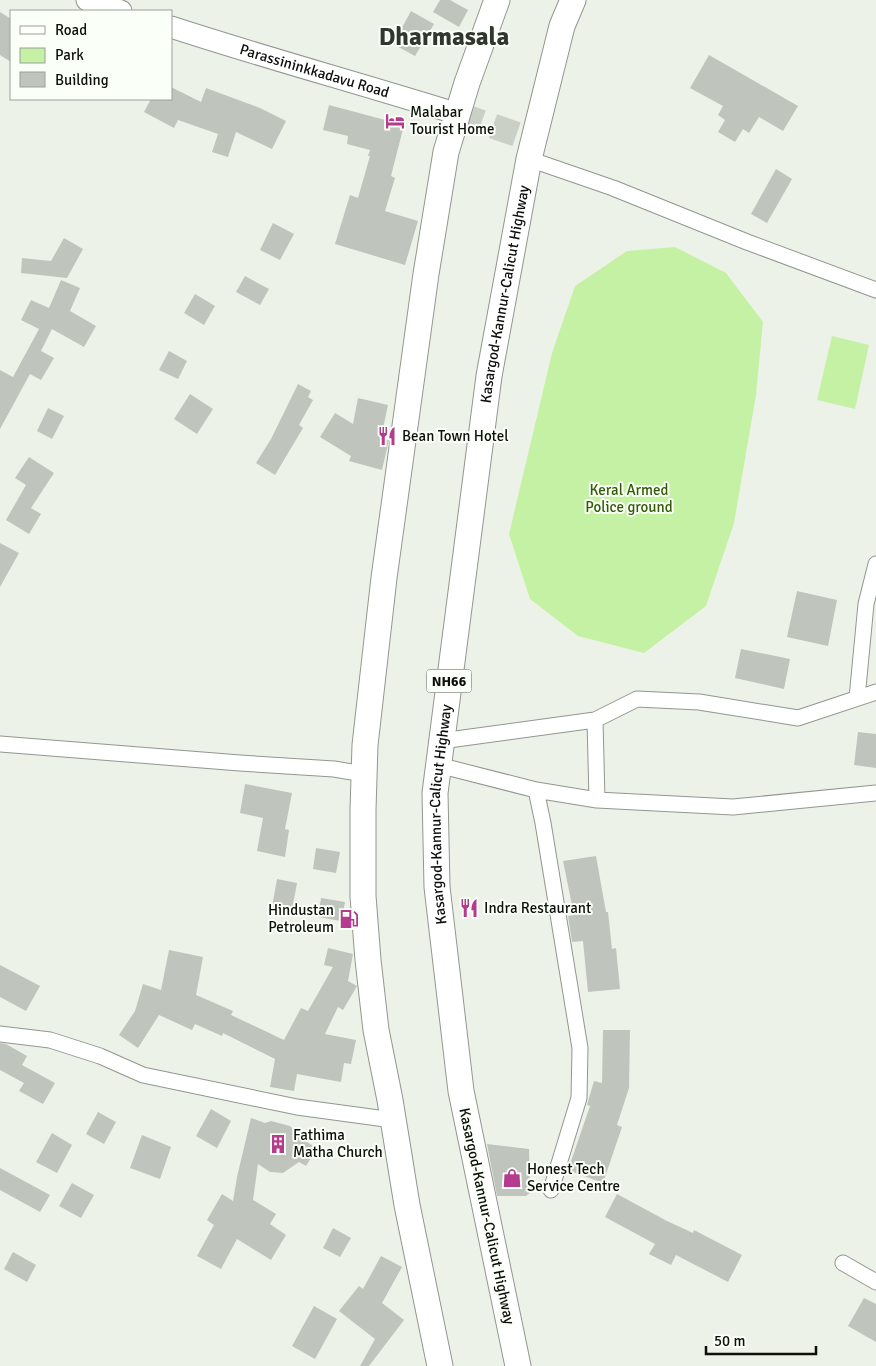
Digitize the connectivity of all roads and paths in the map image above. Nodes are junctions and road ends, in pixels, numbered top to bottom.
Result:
1 (87, 0) edge
2 (497, 0) edge
3 (573, 0) edge
4 (118, 10) edge
5 (172, 27) edge
6 (458, 114) junction
7 (529, 159) junction
8 (876, 290) edge
9 (876, 564) edge
10 (876, 692) edge
11 (857, 698) junction
12 (595, 720) junction
13 (441, 741) junction
14 (0, 744) edge
15 (438, 765) junction
16 (364, 774) junction
17 (536, 790) junction
18 (876, 792) edge
19 (597, 800) junction
20 (0, 1034) edge
21 (393, 1120) junction
22 (551, 1190) dead end
23 (843, 1262) dead end
24 (876, 1282) edge
25 (440, 1366) edge
26 (518, 1366) edge

1 - 4 main road
2 - 6 highway
3 - 7 highway, Kasargod-Kannur-Calicut Highway / NH66
5 - 6 main road, Parassininkkadavu Road
6 - 16 highway
7 - 8 street
7 - 13 highway, Kasargod-Kannur-Calicut Highway / NH66
9 - 11 street
10 - 11 street
11 - 12 street
12 - 13 street
12 - 19 street
13 - 15 highway, Kasargod-Kannur-Calicut Highway / NH66
14 - 16 street
15 - 17 street
15 - 26 highway, Kasargod-Kannur-Calicut Highway / NH66
16 - 21 highway
17 - 19 street
17 - 22 street
18 - 19 street
20 - 21 street
21 - 25 highway
23 - 24 street

